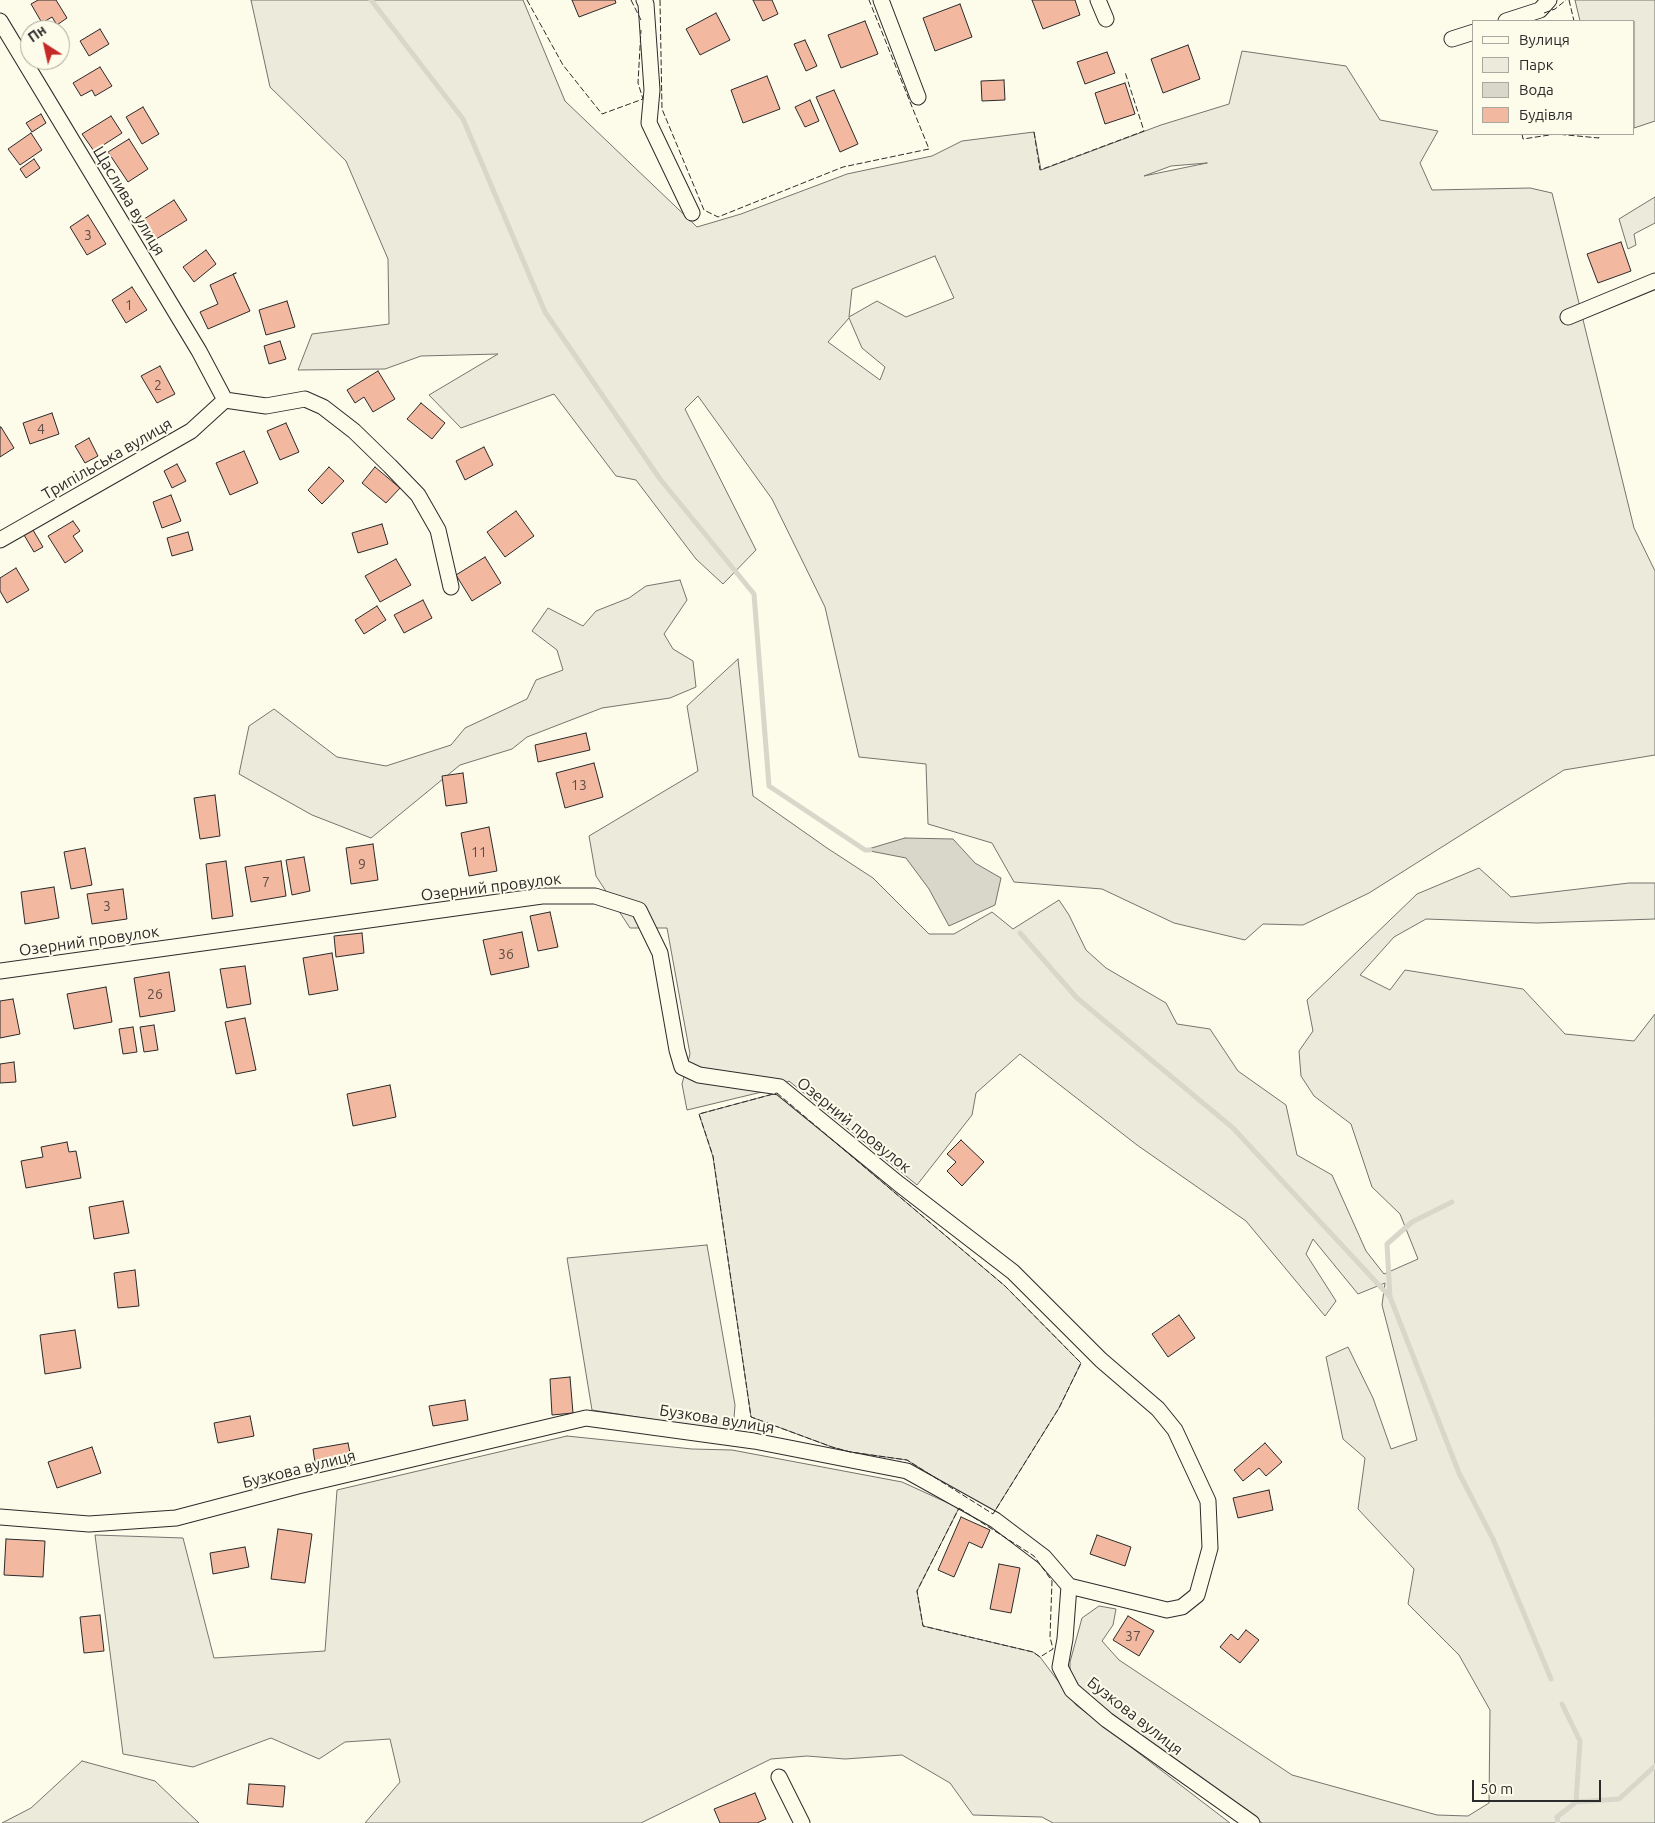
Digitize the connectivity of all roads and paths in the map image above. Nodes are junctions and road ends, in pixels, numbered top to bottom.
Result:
1 (644, 0) edge
2 (882, 0) edge
3 (1098, 0) edge
4 (1549, 0) edge
5 (1106, 19) dead end
6 (1509, 20) edge
7 (0, 21) edge
8 (1472, 33) edge
9 (1452, 39) dead end
10 (918, 97) dead end
11 (692, 213) dead end
12 (1655, 281) edge
13 (1568, 317) dead end
14 (225, 400) junction
15 (0, 540) edge
16 (451, 587) dead end
17 (0, 971) edge
18 (0, 1517) edge
19 (1069, 1586) junction
20 (779, 1777) dead end
21 (802, 1823) edge
22 (1252, 1823) edge

1 - 11 street
2 - 10 street
3 - 5 street
4 - 6 street
7 - 14 street, Щаслива вулиця
8 - 9 street
12 - 13 street
14 - 15 street, Трипільська вулиця
14 - 16 street
17 - 19 street, Озерний провулок
18 - 19 street, Бузкова вулиця
19 - 22 street, Бузкова вулиця
20 - 21 street

